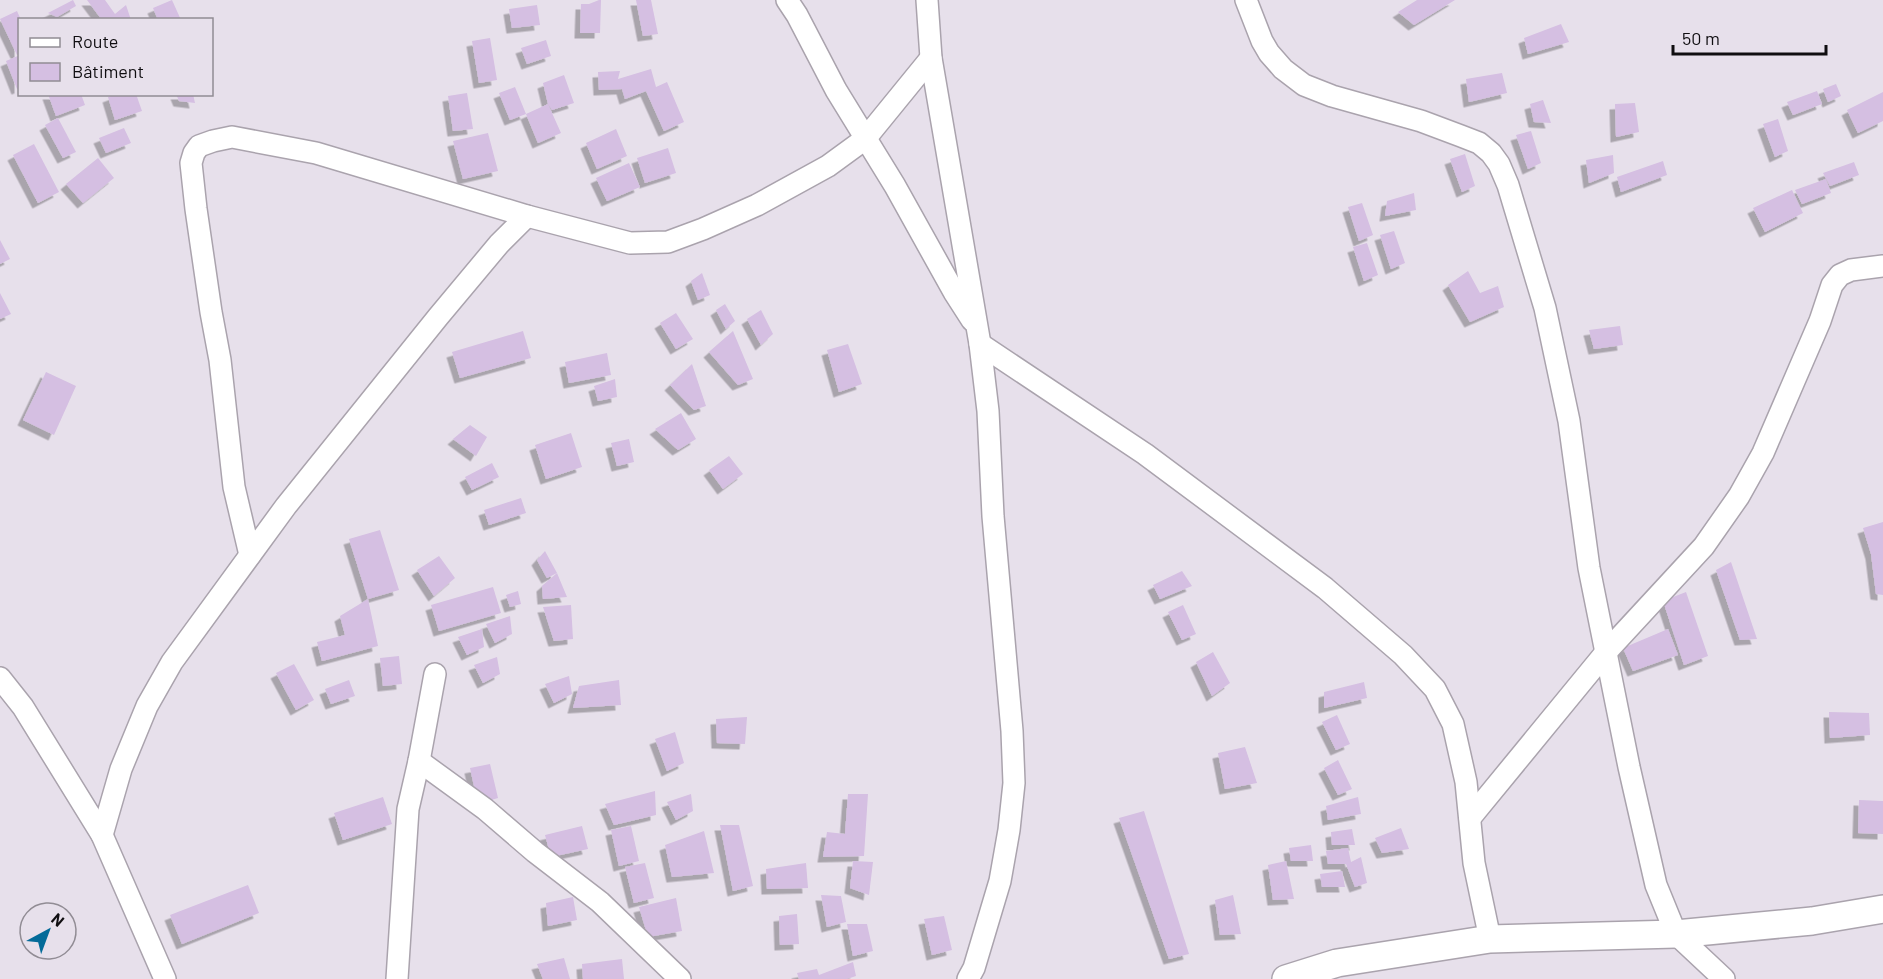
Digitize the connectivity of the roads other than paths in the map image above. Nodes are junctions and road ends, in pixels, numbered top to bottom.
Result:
1 (787, 0) edge
2 (927, 0) edge
3 (1246, 0) edge
4 (931, 58) junction
5 (865, 139) junction
6 (527, 216) junction
7 (1883, 266) edge
8 (979, 336) junction
9 (250, 555) junction
10 (1607, 651) junction
11 (435, 674) dead end
12 (0, 678) edge
13 (419, 761) junction
14 (1470, 818) junction
15 (102, 835) junction
16 (1883, 909) edge
17 (1676, 934) junction
18 (1490, 939) junction
19 (165, 979) edge
20 (397, 979) edge
21 (680, 979) edge
22 (968, 979) edge
23 (1286, 979) edge
24 (1724, 979) edge

1 - 5 street
2 - 4 street
3 - 10 street
4 - 5 street
4 - 8 street
5 - 6 street
5 - 8 street
6 - 9 street
6 - 9 street
7 - 10 street
8 - 14 street
8 - 22 street
9 - 15 street
10 - 14 street
10 - 17 street
11 - 13 street
12 - 15 street
13 - 20 street
13 - 21 street
14 - 18 street
15 - 19 street
16 - 17 main road
17 - 18 main road
17 - 24 street
18 - 23 main road

